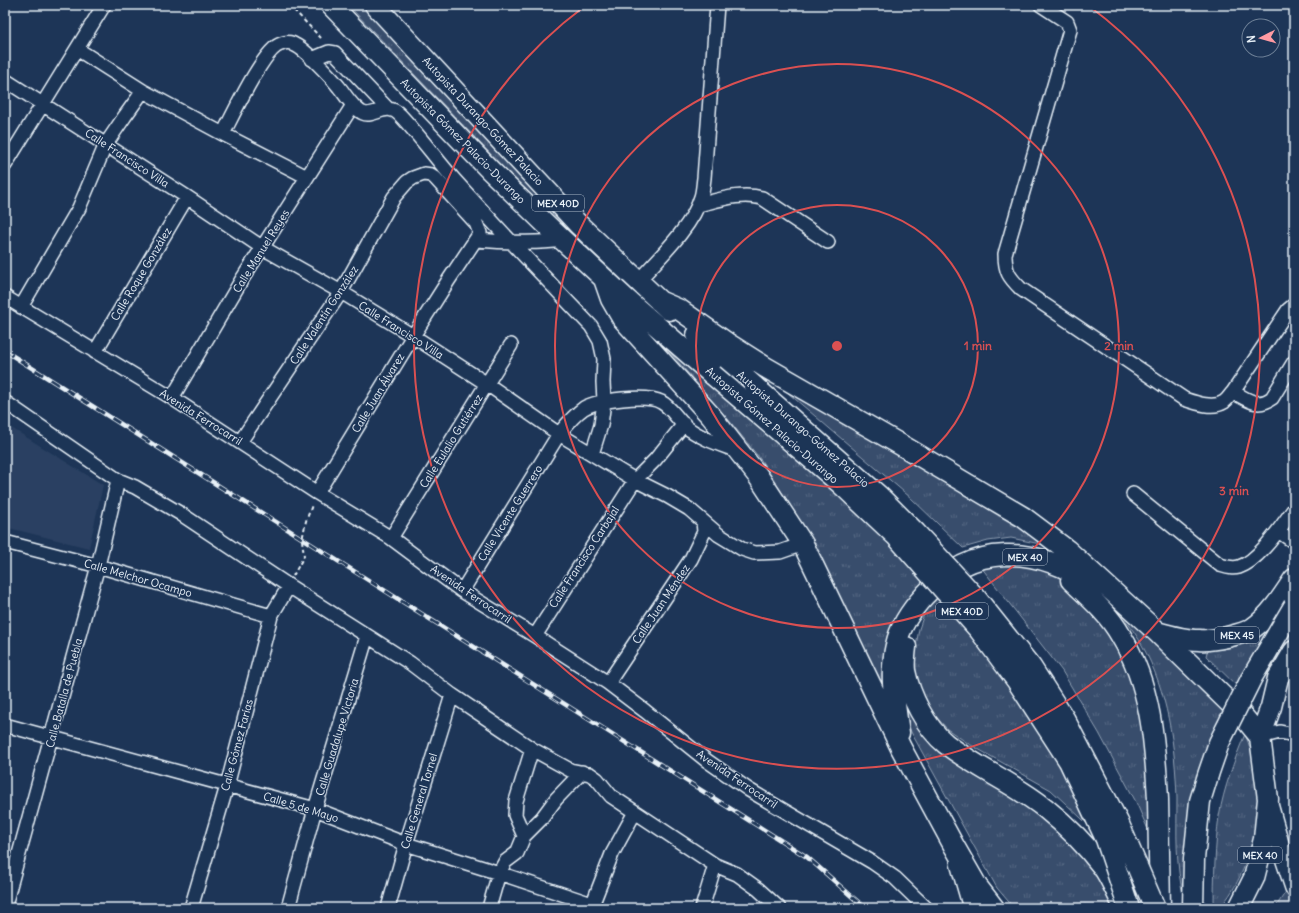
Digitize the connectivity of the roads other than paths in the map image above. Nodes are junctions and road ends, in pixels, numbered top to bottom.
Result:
1 (104, 5) edge
2 (331, 5) edge
3 (375, 5) edge
4 (716, 5) edge
5 (1041, 5) edge
6 (76, 49) junction
7 (312, 59) junction
8 (5, 80) edge
9 (143, 92) junction
10 (43, 103) junction
11 (353, 106) junction
12 (388, 109) junction
13 (223, 134) junction
14 (106, 144) junction
15 (5, 165) edge
16 (445, 168) junction
17 (428, 175) junction
18 (307, 177) junction
19 (187, 197) junction
20 (698, 205) junction
21 (478, 236) junction
22 (563, 240) junction
23 (828, 242) dead end
24 (512, 243) junction
25 (263, 248) junction
26 (604, 279) junction
27 (638, 281) junction
28 (341, 292) junction
29 (5, 297) edge
30 (659, 301) junction
31 (1294, 305) edge
32 (21, 307) junction
33 (413, 336) junction
34 (511, 345) dead end
35 (95, 352) junction
36 (1294, 362) edge
37 (487, 384) junction
38 (1233, 392) junction
39 (172, 398) junction
40 (604, 401) junction
41 (5, 402) edge
42 (684, 424) junction
43 (559, 434) junction
44 (240, 442) junction
45 (740, 453) junction
46 (592, 454) junction
47 (118, 480) junction
48 (635, 480) junction
49 (317, 493) junction
50 (1133, 494) dead end
51 (1294, 509) edge
52 (703, 521) junction
53 (1278, 531) junction
54 (392, 538) junction
55 (5, 542) edge
56 (1294, 542) edge
57 (803, 544) junction
58 (1052, 562) junction
59 (98, 566) junction
60 (1294, 579) edge
61 (290, 583) junction
62 (462, 591) junction
63 (1294, 606) edge
64 (913, 608) junction
65 (271, 616) junction
66 (1140, 617) junction
67 (1157, 632) junction
68 (367, 636) junction
69 (535, 636) junction
70 (1294, 651) edge
71 (608, 683) junction
72 (452, 694) junction
73 (5, 725) edge
74 (1294, 735) edge
75 (52, 737) junction
76 (1260, 738) junction
77 (901, 748) junction
78 (532, 749) junction
79 (582, 772) junction
80 (226, 786) junction
81 (1268, 799) junction
82 (315, 810) junction
83 (635, 812) junction
84 (524, 836) junction
85 (406, 844) junction
86 (954, 846) junction
87 (715, 864) junction
88 (500, 873) junction
89 (1293, 883) edge
90 (5, 905) edge
91 (592, 906) edge
92 (191, 908) edge
93 (288, 908) edge
94 (388, 908) edge
95 (490, 908) edge
96 (702, 908) edge
97 (779, 908) edge
98 (926, 908) edge
99 (972, 908) edge
100 (994, 908) edge
101 (1124, 908) edge
102 (1129, 908) edge
103 (1155, 908) edge
104 (1160, 908) edge
105 (1193, 908) edge
106 (1239, 908) edge

1 - 6 street
2 - 22 highway, Autopista Gómez Palacio-Durango / MEX 40D
3 - 27 highway, Autopista Durango-Gómez Palacio / MEX 40D
4 - 20 street
5 - 38 street
6 - 9 street
6 - 10 street
7 - 11 street
7 - 12 street
7 - 13 street
8 - 10 street, Calle Francisco Villa
9 - 13 street
9 - 14 street
10 - 14 street, Calle Francisco Villa
10 - 15 street
11 - 12 street
11 - 18 street, Calle Manuel Reyes
12 - 16 street
13 - 18 street
14 - 19 street, Calle Francisco Villa
14 - 32 street
16 - 17 street, Calle Valentín González
16 - 24 street
17 - 21 street
17 - 28 street, Calle Valentín González
18 - 25 street, Calle Manuel Reyes
19 - 25 street, Calle Francisco Villa
19 - 35 street, Calle Roque González
20 - 23 street
20 - 27 street
21 - 24 street
21 - 33 street, Calle Juan Álvarez
22 - 24 street
22 - 26 highway, Autopista Gómez Palacio-Durango / MEX 40D
24 - 40 street
25 - 28 street, Calle Francisco Villa
25 - 39 street, Calle Manuel Reyes
26 - 45 highway
26 - 102 highway, Autopista Gómez Palacio-Durango / MEX 40D, bridge
27 - 30 highway, Autopista Durango-Gómez Palacio / MEX 40D
28 - 33 street, Calle Francisco Villa
28 - 44 street, Calle Valentín González
29 - 32 street, Avenida Ferrocarril
30 - 66 highway
30 - 103 highway, Autopista Durango-Gómez Palacio / MEX 40D, bridge
31 - 38 street
32 - 35 street, Avenida Ferrocarril
33 - 37 street, Calle Francisco Villa
33 - 49 street, Calle Juan Álvarez
34 - 37 street, Calle Eulalio Gutiérrez
35 - 39 street, Avenida Ferrocarril
36 - 38 street
37 - 43 street, Calle Francisco Villa
37 - 54 street, Calle Eulalio Gutiérrez
39 - 44 street, Avenida Ferrocarril
40 - 42 street, Calle Vicente Guerrero
40 - 43 street, Calle Vicente Guerrero
40 - 46 street
41 - 47 street
42 - 45 street, Calle Vicente Guerrero
42 - 48 street, Calle Francisco Carbajal
43 - 46 street, Calle Francisco Villa
43 - 62 street, Calle Vicente Guerrero
44 - 49 street, Avenida Ferrocarril
45 - 57 highway
46 - 48 street, Calle Francisco Villa
47 - 59 street, Calle Batalla de Puebla
47 - 61 street
48 - 52 street, Calle Francisco Villa
48 - 69 street, Calle Francisco Carbajal
49 - 54 street, Avenida Ferrocarril
50 - 53 street
51 - 53 street
52 - 57 street, Calle Francisco Villa
52 - 71 street, Calle Juan Méndez
53 - 56 street
54 - 62 street, Avenida Ferrocarril
55 - 59 street, Calle Melchor Ocampo
57 - 77 highway
58 - 64 highway, MEX 40
58 - 66 highway, MEX 40
58 - 104 highway
59 - 65 street, Calle Melchor Ocampo
59 - 75 street, Calle Batalla de Puebla
60 - 67 highway, MEX 45
61 - 65 street, Calle Gómez Farías
61 - 68 street
62 - 69 street, Avenida Ferrocarril
63 - 105 highway, bridge
64 - 77 highway, MEX 40
64 - 101 highway
65 - 80 street, Calle Gómez Farías
66 - 67 highway, MEX 40
67 - 76 highway, MEX 40
68 - 72 street
68 - 82 street, Calle Guadalupe Victoria
69 - 71 street, Avenida Ferrocarril
70 - 76 highway
71 - 98 street, Avenida Ferrocarril
72 - 78 street
72 - 85 street, Calle General Tornel
73 - 75 street, Calle 5 de Mayo
74 - 76 street
75 - 80 street, Calle 5 de Mayo
75 - 90 street, Calle Batalla de Puebla
76 - 81 highway
77 - 86 highway, MEX 40
78 - 79 street
78 - 84 street
79 - 83 street
79 - 84 street
80 - 82 street, Calle 5 de Mayo
80 - 92 street, Calle Gómez Farías
81 - 89 main road, MEX 40
81 - 106 highway, MEX 40
82 - 85 street, Calle 5 de Mayo
82 - 93 street, Calle Guadalupe Victoria
83 - 87 street
83 - 91 street
84 - 88 street
85 - 88 street, Calle 5 de Mayo
85 - 94 street, Calle General Tornel
86 - 99 main road, MEX 40
86 - 100 highway, MEX 40
87 - 96 street
87 - 97 street
88 - 91 street, Calle 5 de Mayo
88 - 95 street

